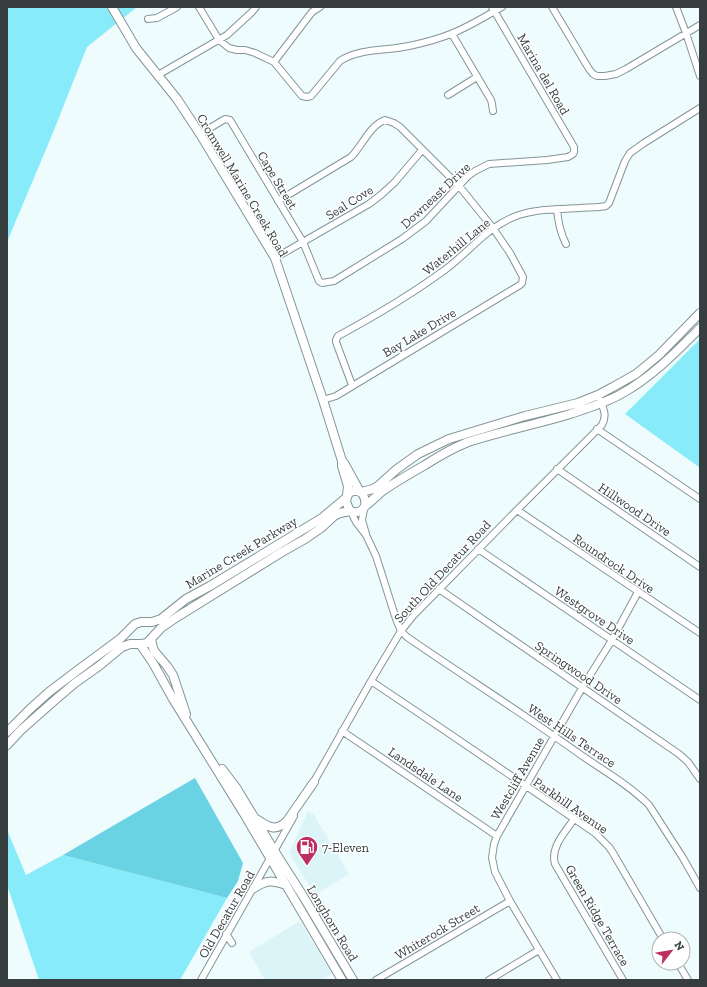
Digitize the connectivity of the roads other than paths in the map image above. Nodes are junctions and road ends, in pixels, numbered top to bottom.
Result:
1 (112, 7) edge
2 (178, 7) edge
3 (199, 7) edge
4 (256, 7) edge
5 (320, 7) edge
6 (502, 7) edge
7 (552, 7) edge
8 (676, 7) edge
9 (493, 9) edge
10 (148, 18) dead end
11 (700, 25) edge
12 (686, 33) junction
13 (452, 34) junction
14 (219, 40) junction
15 (274, 62) junction
16 (158, 75) junction
17 (700, 76) edge
18 (477, 77) junction
19 (448, 95) dead end
20 (700, 108) edge
21 (493, 111) dead end
22 (200, 134) junction
23 (422, 150) junction
24 (574, 152) joint
25 (459, 186) junction
26 (278, 201) junction
27 (557, 209) junction
28 (493, 228) junction
29 (303, 242) junction
30 (566, 244) dead end
31 (275, 258) junction
32 (320, 282) joint
33 (700, 313) edge
34 (700, 328) edge
35 (352, 385) junction
36 (600, 399) junction
37 (323, 400) junction
38 (597, 430) junction
39 (464, 434) junction
40 (467, 443) junction
41 (342, 461) junction
42 (557, 469) junction
43 (361, 492) junction
44 (347, 496) junction
45 (700, 499) edge
46 (364, 507) junction
47 (517, 510) junction
48 (350, 512) junction
49 (366, 536) junction
50 (478, 549) junction
51 (700, 567) edge
52 (439, 589) junction
53 (638, 592) junction
54 (144, 622) junction
55 (132, 628) junction
56 (401, 631) junction
57 (700, 633) edge
58 (151, 638) junction
59 (612, 640) junction
60 (139, 644) junction
61 (371, 681) junction
62 (582, 688) junction
63 (700, 700) edge
64 (190, 727) junction
65 (342, 731) junction
66 (7, 732) edge
67 (554, 736) junction
68 (7, 745) edge
69 (210, 760) junction
70 (700, 779) edge
71 (314, 782) junction
72 (525, 786) junction
73 (255, 818) junction
74 (574, 819) junction
75 (497, 836) junction
76 (275, 851) junction
77 (270, 859) junction
78 (286, 885) junction
79 (254, 888) junction
80 (700, 888) edge
81 (510, 900) junction
82 (658, 931) edge
83 (226, 934) junction
84 (232, 943) dead end
85 (539, 950) junction
86 (340, 958) junction
87 (332, 962) junction
88 (683, 971) edge
89 (201, 980) edge
90 (342, 980) edge
91 (354, 980) edge
92 (376, 980) edge
93 (489, 980) edge
94 (557, 980) edge
95 (623, 980) edge
96 (688, 980) edge

1 - 16 main road, Cromwell Marine Creek Road
2 - 10 street
3 - 14 street
4 - 14 street
5 - 15 street
6 - 9 street
7 - 12 street
8 - 12 street
9 - 13 street
9 - 24 street, Marina del Road
11 - 12 street
12 - 17 street
13 - 15 street
13 - 18 street
14 - 15 street
14 - 16 street
16 - 22 main road, Cromwell Marine Creek Road
18 - 19 street
18 - 21 street
20 - 27 street, Waterhill Lane
22 - 26 street, Cape Street
22 - 31 main road, Cromwell Marine Creek Road
23 - 25 street
23 - 26 street
23 - 29 street, Seal Cove
24 - 25 street, Downeast Drive
25 - 28 street
25 - 32 street, Downeast Drive
26 - 29 street, Cape Street
27 - 28 street, Waterhill Lane
27 - 30 street
28 - 35 street, Waterhill Lane
28 - 35 street, Bay Lake Drive
29 - 31 street, Seal Cove
29 - 32 street, Cape Street
31 - 37 main road, Cromwell Marine Creek Road
33 - 36 main road
34 - 36 main road
35 - 37 street, Bay Lake Drive
36 - 38 street, South Old Decatur Road
36 - 39 main road
36 - 40 main road
37 - 41 main road, Cromwell Marine Creek Road
38 - 42 street, South Old Decatur Road
38 - 45 street
39 - 40 main road
39 - 43 main road
40 - 46 main road
41 - 43 main road, Cromwell Marine Creek Road
41 - 44 main road, Cromwell Marine Creek Road
42 - 47 street, South Old Decatur Road
42 - 51 street, Hillwood Drive
43 - 44 main road
43 - 46 main road
44 - 48 main road
44 - 54 main road, Marine Creek Parkway
46 - 48 main road
46 - 49 street
47 - 50 street, South Old Decatur Road
47 - 53 street, Roundrock Drive
48 - 49 street
48 - 58 main road, Marine Creek Parkway
49 - 56 street
50 - 52 street, South Old Decatur Road
50 - 59 street, Westgrove Drive
52 - 56 street, South Old Decatur Road
52 - 62 street, Springwood Drive
53 - 57 street, Roundrock Drive
53 - 59 street, Westcliff Avenue
54 - 55 main road
54 - 58 main road
55 - 60 main road
55 - 66 main road
56 - 61 street, South Old Decatur Road
56 - 67 street, West Hills Terrace
58 - 60 main road
58 - 64 main road, Longhorn Road
59 - 62 street, Westcliff Avenue
59 - 63 street, Westgrove Drive
60 - 64 main road, Longhorn Road
60 - 68 main road
61 - 65 street, South Old Decatur Road
61 - 72 street, Parkhill Avenue
62 - 67 street, Westcliff Avenue
62 - 70 street, Springwood Drive
64 - 69 main road, Longhorn Road
65 - 71 street, South Old Decatur Road
65 - 75 street, Landsdale Lane
67 - 72 street, Westcliff Avenue
67 - 80 street, West Hills Terrace
69 - 73 main road, Longhorn Road
69 - 77 main road, Longhorn Road
71 - 73 main road
71 - 76 street, South Old Decatur Road
72 - 74 street, Parkhill Avenue
72 - 75 street, Westcliff Avenue
73 - 76 main road, Longhorn Road
74 - 82 street, Parkhill Avenue
74 - 95 street, Green Ridge Terrace
75 - 81 street, Westcliff Avenue
76 - 77 street, South Old Decatur Road
76 - 86 main road, Longhorn Road
77 - 78 main road, Longhorn Road
77 - 79 street, Old Decatur Road
78 - 79 main road
78 - 87 main road, Longhorn Road
79 - 83 street, Old Decatur Road
81 - 85 street, Westcliff Avenue
81 - 92 street, Whiterock Street
83 - 84 street
83 - 89 street, Old Decatur Road
85 - 93 street
85 - 94 street, Westcliff Avenue
86 - 87 main road
86 - 91 main road, Longhorn Road
87 - 90 main road, Longhorn Road
88 - 96 street

